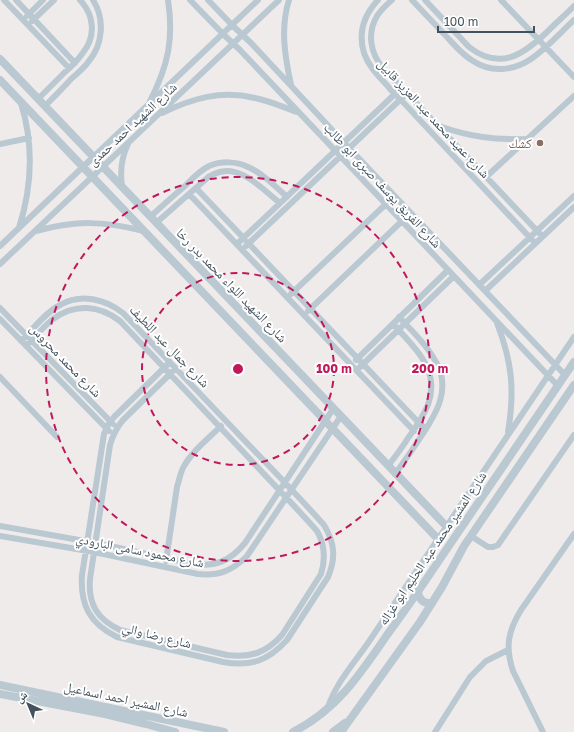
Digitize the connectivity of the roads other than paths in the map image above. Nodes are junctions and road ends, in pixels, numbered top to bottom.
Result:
1 (4, 0) edge
2 (16, 0) edge
3 (43, 0) edge
4 (54, 0) edge
5 (80, 0) edge
6 (93, 0) edge
7 (168, 0) edge
8 (190, 0) edge
9 (208, 0) edge
10 (258, 0) edge
11 (279, 0) edge
12 (289, 0) edge
13 (378, 0) edge
14 (392, 0) edge
15 (412, 0) edge
16 (425, 0) edge
17 (501, 0) edge
18 (574, 6) edge
19 (29, 14) junction
20 (23, 19) junction
21 (34, 19) junction
22 (574, 20) edge
23 (28, 25) junction
24 (232, 25) junction
25 (223, 34) junction
26 (242, 35) junction
27 (539, 40) junction
28 (233, 44) junction
29 (545, 47) junction
30 (82, 55) junction
31 (0, 59) edge
32 (90, 60) junction
33 (75, 62) junction
34 (69, 68) junction
35 (574, 77) edge
36 (0, 80) edge
37 (291, 87) junction
38 (402, 88) junction
39 (395, 94) junction
40 (407, 94) junction
41 (574, 96) edge
42 (38, 99) junction
43 (400, 100) junction
44 (21, 102) junction
45 (148, 105) junction
46 (45, 106) junction
47 (299, 112) junction
48 (157, 115) junction
49 (436, 125) junction
50 (29, 138) junction
51 (527, 139) junction
52 (130, 140) junction
53 (344, 143) junction
54 (0, 144) edge
55 (349, 148) junction
56 (335, 151) junction
57 (94, 157) junction
58 (341, 157) junction
59 (474, 164) junction
60 (102, 166) junction
61 (83, 167) junction
62 (467, 170) junction
63 (92, 176) junction
64 (486, 178) junction
65 (122, 187) junction
66 (196, 188) junction
67 (189, 194) junction
68 (574, 196) edge
69 (287, 197) junction
70 (280, 203) junction
71 (386, 204) junction
72 (574, 207) edge
73 (150, 217) junction
74 (402, 221) junction
75 (156, 223) junction
76 (18, 229) junction
77 (35, 231) junction
78 (144, 231) junction
79 (537, 231) junction
80 (542, 236) junction
81 (530, 237) junction
82 (243, 238) junction
83 (535, 243) junction
84 (237, 244) junction
85 (249, 244) junction
86 (0, 246) edge
87 (242, 250) junction
88 (0, 264) edge
89 (448, 270) junction
90 (454, 276) junction
91 (479, 285) junction
92 (294, 291) junction
93 (485, 291) junction
94 (288, 298) junction
95 (0, 308) edge
96 (310, 308) junction
97 (304, 315) junction
98 (399, 317) junction
99 (0, 319) edge
100 (495, 320) junction
101 (405, 323) junction
102 (393, 324) junction
103 (398, 330) junction
104 (26, 335) junction
105 (574, 337) edge
106 (21, 340) junction
107 (32, 340) junction
108 (26, 346) junction
109 (358, 358) junction
110 (170, 362) junction
111 (574, 362) edge
112 (351, 364) junction
113 (363, 364) junction
114 (555, 365) junction
115 (164, 368) junction
116 (176, 368) junction
117 (356, 370) junction
118 (170, 374) junction
119 (565, 375) junction
120 (548, 376) junction
121 (0, 377) edge
122 (574, 385) edge
123 (558, 386) junction
124 (334, 409) junction
125 (341, 416) junction
126 (111, 421) junction
127 (226, 421) junction
128 (325, 421) junction
129 (419, 423) junction
130 (220, 427) junction
131 (117, 428) junction
132 (106, 429) junction
133 (332, 429) junction
134 (426, 429) junction
135 (414, 431) junction
136 (508, 435) junction
137 (574, 435) edge
138 (113, 436) junction
139 (57, 437) dead end
140 (388, 466) junction
141 (395, 474) junction
142 (284, 482) junction
143 (291, 489) junction
144 (279, 490) junction
145 (286, 497) junction
146 (0, 526) edge
147 (446, 527) junction
148 (38, 532) junction
149 (574, 534) edge
150 (0, 536) edge
151 (471, 536) junction
152 (438, 539) junction
153 (37, 542) junction
154 (88, 542) junction
155 (96, 543) junction
156 (86, 551) junction
157 (94, 552) junction
158 (166, 558) junction
159 (165, 567) junction
160 (418, 592) junction
161 (307, 595) junction
162 (314, 599) junction
163 (411, 602) junction
164 (432, 603) junction
165 (427, 612) junction
166 (191, 646) junction
167 (508, 650) junction
168 (189, 655) junction
169 (0, 685) edge
170 (5, 692) edge
171 (328, 709) junction
172 (106, 710) junction
173 (348, 721) junction
174 (175, 732) edge
175 (224, 732) edge
176 (293, 732) edge
177 (332, 732) edge
178 (341, 732) edge
179 (435, 732) edge
180 (543, 732) edge

1 - 20 street
2 - 19 street
3 - 19 street
4 - 21 street
5 - 30 street
6 - 32 street
7 - 45 street
8 - 25 street, شارع الفريق يوسف صبرى ابو طالب
9 - 24 street, شارع الفريق يوسف صبرى ابو طالب
10 - 24 street, شارع الشهيد احمد حمدى
11 - 26 street, شارع الشهيد احمد حمدى
12 - 37 street
13 - 39 street, شارع عميد محمد عبد العزيز قابيل
14 - 38 street, شارع عميد محمد عبد العزيز قابيل
15 - 29 street
16 - 27 street
17 - 27 street
18 - 27 street
19 - 20 street
19 - 21 street
20 - 23 street
21 - 23 street
21 - 33 street
22 - 29 street
23 - 34 street
24 - 25 street, شارع الشهيد احمد حمدى
24 - 26 street, شارع الفريق يوسف صبرى ابو طالب
25 - 28 street, شارع الفريق يوسف صبرى ابو طالب
25 - 45 street, شارع الشهيد احمد حمدى
26 - 28 street, شارع الشهيد احمد حمدى
26 - 37 street, شارع الفريق يوسف صبرى ابو طالب
27 - 29 street
28 - 47 street, شارع الفريق يوسف صبرى ابو طالب
28 - 48 street, شارع الشهيد احمد حمدى
29 - 35 street
30 - 32 street
30 - 33 street
31 - 42 street, شارع الشهيد اللواء محمد بدر رخا
32 - 46 street
33 - 34 street
34 - 42 street
36 - 44 street, شارع الشهيد اللواء محمد بدر رخا
37 - 53 street, شارع الفريق يوسف صبرى ابو طالب
38 - 39 street
38 - 40 street, شارع عميد محمد عبد العزيز قابيل
39 - 43 street, شارع عميد محمد عبد العزيز قابيل
39 - 53 street
40 - 43 street
40 - 49 street, شارع عميد محمد عبد العزيز قابيل
41 - 51 street
42 - 46 street, شارع الشهيد اللواء محمد بدر رخا
43 - 55 street
43 - 62 street, شارع عميد محمد عبد العزيز قابيل
44 - 50 street
44 - 61 street, شارع الشهيد اللواء محمد بدر رخا
45 - 57 street, شارع الشهيد احمد حمدى
46 - 57 street, شارع الشهيد اللواء محمد بدر رخا
47 - 48 street
47 - 56 street, شارع الفريق يوسف صبرى ابو طالب
48 - 52 street, شارع الشهيد احمد حمدى
49 - 51 street
49 - 59 street, شارع عميد محمد عبد العزيز قابيل
50 - 54 street
50 - 76 street
51 - 64 street
52 - 60 street, شارع الشهيد احمد حمدى
52 - 65 street
53 - 55 street, شارع الفريق يوسف صبرى ابو طالب
53 - 56 street
55 - 58 street
55 - 91 street, شارع الفريق يوسف صبرى ابو طالب
56 - 58 street, شارع الفريق يوسف صبرى ابو طالب
56 - 69 street
57 - 60 street, شارع الشهيد اللواء محمد بدر رخا
57 - 61 street, شارع الشهيد احمد حمدى
58 - 71 street, شارع الفريق يوسف صبرى ابو طالب
58 - 85 street
59 - 62 street
59 - 64 street, شارع عميد محمد عبد العزيز قابيل
60 - 63 street, شارع الشهيد احمد حمدى
60 - 65 street, شارع الشهيد اللواء محمد بدر رخا
61 - 63 street, شارع الشهيد اللواء محمد بدر رخا
61 - 76 street, شارع الشهيد احمد حمدى
62 - 81 street, شارع عميد محمد عبد العزيز قابيل
63 - 77 street, شارع الشهيد احمد حمدى
63 - 78 street, شارع الشهيد اللواء محمد بدر رخا
64 - 79 street, شارع عميد محمد عبد العزيز قابيل
65 - 73 street, شارع الشهيد اللواء محمد بدر رخا
66 - 67 street
66 - 70 street
66 - 82 street
67 - 75 street
67 - 84 street
68 - 79 street
69 - 70 street
69 - 73 street
70 - 82 street
71 - 74 street, شارع الفريق يوسف صبرى ابو طالب
71 - 92 street
72 - 80 street
73 - 75 street, شارع الشهيد اللواء محمد بدر رخا
74 - 89 street, شارع الفريق يوسف صبرى ابو طالب
74 - 96 street
75 - 124 street, شارع الشهيد اللواء محمد بدر رخا
76 - 86 street, شارع الشهيد احمد حمدى
77 - 78 street
77 - 88 street, شارع الشهيد احمد حمدى
78 - 128 street, شارع الشهيد اللواء محمد بدر رخا
79 - 80 street, شارع عميد محمد عبد العزيز قابيل
79 - 81 street
80 - 83 street
81 - 83 street, شارع عميد محمد عبد العزيز قابيل
81 - 91 street
82 - 84 street
82 - 85 street
83 - 93 street
84 - 87 street
85 - 87 street
85 - 92 street
87 - 94 street
89 - 90 street, شارع الفريق يوسف صبرى ابو طالب
89 - 98 street
90 - 100 street, شارع الفريق يوسف صبرى ابو طالب
90 - 101 street
91 - 93 street, شارع الفريق يوسف صبرى ابو طالب
92 - 94 street
92 - 96 street
93 - 114 street, شارع الفريق يوسف صبرى ابو طالب
94 - 97 street
95 - 104 street, شارع محمد محروس
96 - 97 street
96 - 109 street
97 - 112 street
98 - 101 street
98 - 102 street
99 - 106 street, شارع محمد محروس
100 - 120 street, شارع الفريق يوسف صبرى ابو طالب
100 - 136 street
101 - 103 street
101 - 134 street
102 - 103 street
102 - 109 street
103 - 113 street
103 - 129 street
104 - 106 street, شارع جمال عبد اللطيف
104 - 107 street, شارع محمد محروس
104 - 110 street, شارع جمال عبد اللطيف
105 - 114 street
106 - 108 street, شارع محمد محروس
107 - 108 street, شارع جمال عبد اللطيف
107 - 115 street, شارع جمال عبد اللطيف
107 - 126 street, شارع محمد محروس
108 - 132 street, شارع محمد محروس
109 - 112 street
109 - 113 street
110 - 115 street, شارع رضا والي
110 - 116 street, شارع جمال عبد اللطيف
111 - 119 street, شارع المشير محمد عبد الحليم ابو غزاله
112 - 117 street
113 - 117 street
113 - 129 street
114 - 119 street, شارع الفريق يوسف صبرى ابو طالب
114 - 120 street
115 - 118 street, شارع جمال عبد اللطيف
115 - 126 street, شارع رضا والي
116 - 118 street, شارع رضا والي
116 - 127 street, شارع جمال عبد اللطيف
117 - 135 street
118 - 130 street, شارع جمال عبد اللطيف
118 - 131 street, شارع رضا والي
119 - 123 street, شارع المشير محمد عبد الحليم ابو غزاله
120 - 123 street, شارع الفريق يوسف صبرى ابو طالب
120 - 136 street
121 - 139 street
122 - 151 street, شارع المشير محمد عبد الحليم ابو غزاله
123 - 160 street, شارع المشير محمد عبد الحليم ابو غزاله
124 - 125 street, شارع الشهيد اللواء محمد بدر رخا
124 - 128 street, شارع محمود سامى البارودي
125 - 133 street, شارع محمود سامى البارودي
125 - 140 street, شارع الشهيد اللواء محمد بدر رخا
126 - 131 street, شارع محمد محروس
126 - 132 street, شارع رضا والي
127 - 130 street
127 - 142 street, شارع جمال عبد اللطيف
128 - 133 street, شارع الشهيد اللواء محمد بدر رخا
128 - 142 street, شارع محمود سامى البارودي
129 - 134 street
129 - 135 street
130 - 144 street, شارع جمال عبد اللطيف
130 - 158 street
131 - 138 street, شارع رضا والي
132 - 138 street, شارع محمد محروس
132 - 154 street, شارع رضا والي
133 - 143 street, شارع محمود سامى البارودي
133 - 152 street, شارع الشهيد اللواء محمد بدر رخا
134 - 141 street
135 - 140 street
136 - 147 street
137 - 151 street
138 - 155 street, شارع رضا والي
140 - 141 street, شارع الشهيد اللواء محمد بدر رخا
141 - 147 street, شارع الشهيد اللواء محمد بدر رخا
142 - 143 street, شارع رضا والي
142 - 144 street, شارع محمود سامى البارودي
143 - 145 street, شارع محمود سامى البارودي
143 - 162 street, شارع رضا والي
144 - 145 street, شارع رضا والي
144 - 158 street, شارع محمود سامى البارودي
145 - 159 street, شارع محمود سامى البارودي
145 - 161 street, شارع رضا والي
146 - 148 street, شارع محمود سامى البارودي
147 - 152 street
148 - 153 street
148 - 154 street, شارع محمود سامى البارودي
149 - 167 street
150 - 153 street, شارع محمود سامى البارودي
151 - 164 street, شارع المشير محمد عبد الحليم ابو غزاله
152 - 171 street
153 - 156 street, شارع محمود سامى البارودي
154 - 155 street, شارع محمود سامى البارودي
154 - 156 street, شارع رضا والي
155 - 157 street, شارع رضا والي
155 - 158 street, شارع محمود سامى البارودي
156 - 157 street, شارع محمود سامى البارودي
156 - 168 street, شارع رضا والي
157 - 159 street, شارع محمود سامى البارودي
157 - 166 street, شارع رضا والي
158 - 159 street
160 - 163 street, شارع المشير محمد عبد الحليم ابو غزاله
160 - 164 street
161 - 162 street
161 - 166 street, شارع رضا والي
162 - 168 street, شارع رضا والي
163 - 165 street
163 - 171 street, شارع المشير محمد عبد الحليم ابو غزاله
164 - 165 street, شارع المشير محمد عبد الحليم ابو غزاله
165 - 173 street, شارع المشير محمد عبد الحليم ابو غزاله
166 - 168 street
167 - 179 street
167 - 180 street
169 - 170 street, شارع المشير احمد اسماعيل
170 - 172 street, شارع المشير احمد اسماعيل
171 - 176 street, شارع المشير محمد عبد الحليم ابو غزاله
172 - 174 street, شارع المشير احمد اسماعيل
172 - 175 street, شارع المشير احمد اسماعيل
173 - 177 street
173 - 178 street, شارع المشير محمد عبد الحليم ابو غزاله

